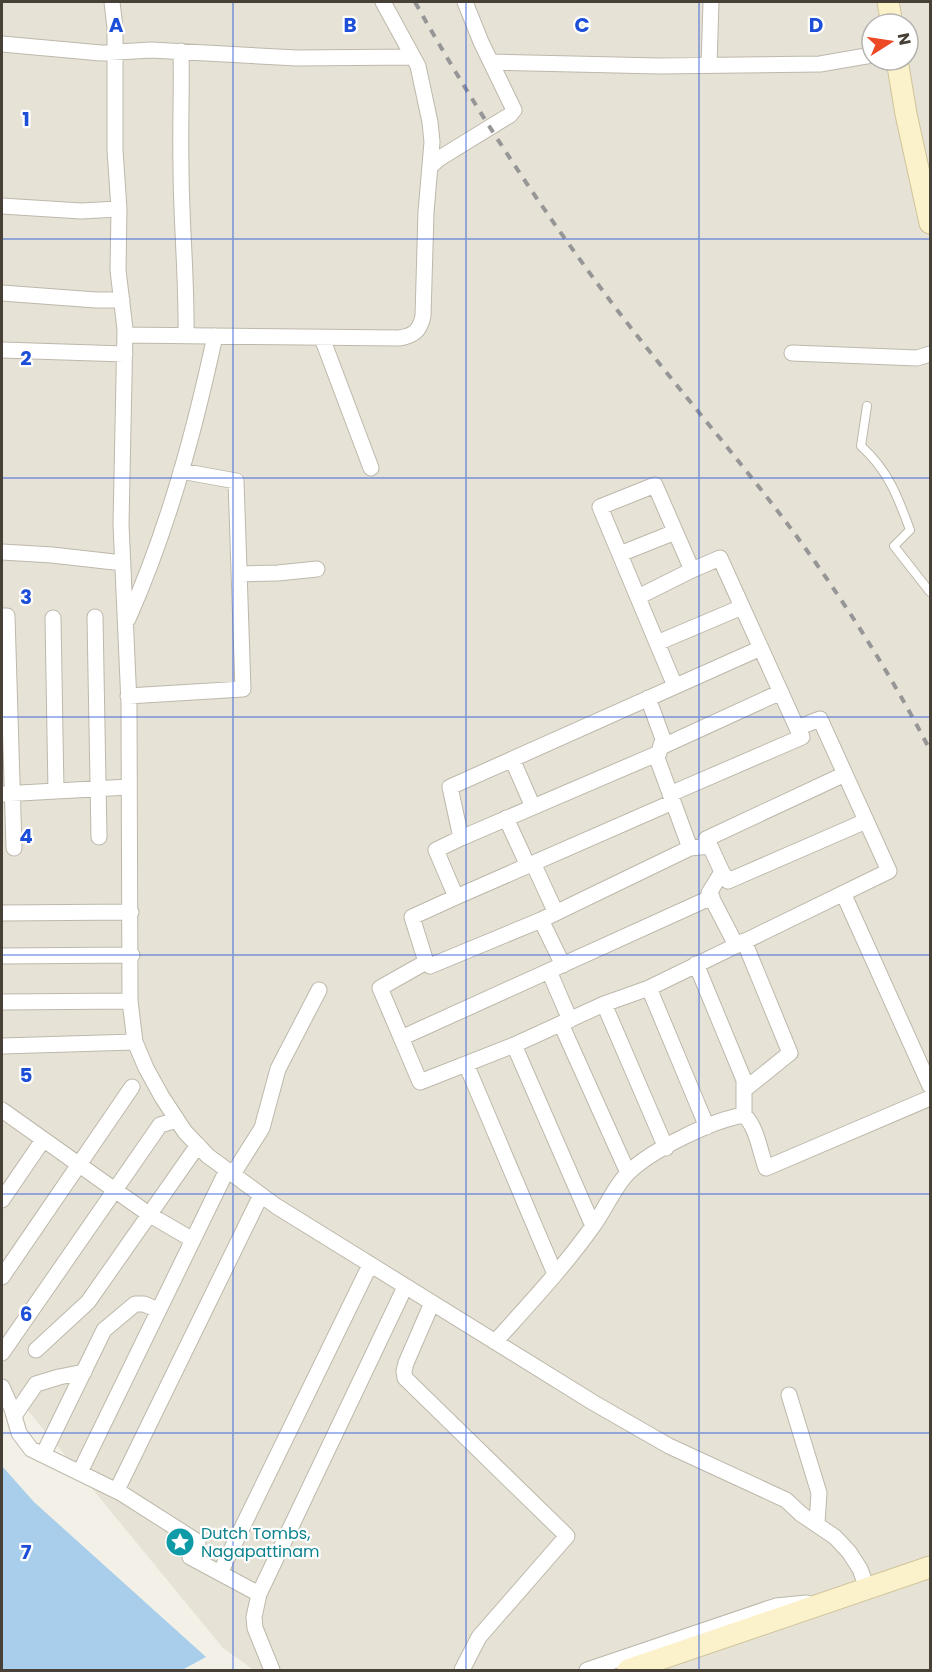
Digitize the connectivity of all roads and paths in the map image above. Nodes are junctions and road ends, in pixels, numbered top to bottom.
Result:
1 (112, 2) edge
2 (383, 2) edge
3 (465, 2) edge
4 (711, 2) edge
5 (2, 44) edge
6 (181, 51) junction
7 (115, 53) junction
8 (413, 57) junction
9 (860, 57) edge
10 (490, 62) junction
11 (709, 65) junction
12 (899, 72) edge
13 (431, 166) junction
14 (2, 206) edge
15 (119, 209) junction
16 (930, 223) edge
17 (2, 293) edge
18 (122, 300) junction
19 (125, 335) junction
20 (186, 336) junction
21 (215, 336) junction
22 (322, 338) junction
23 (2, 350) edge
24 (792, 353) dead end
25 (124, 354) junction
26 (930, 354) edge
27 (867, 406) dead end
28 (371, 468) dead end
29 (181, 471) junction
30 (675, 532) junction
31 (2, 552) edge
32 (620, 554) junction
33 (123, 563) junction
34 (317, 569) dead end
35 (692, 570) junction
36 (239, 574) junction
37 (930, 592) edge
38 (638, 597) junction
39 (742, 607) junction
40 (2, 616) edge
41 (95, 617) dead end
42 (52, 618) dead end
43 (126, 624) junction
44 (657, 644) junction
45 (761, 648) junction
46 (675, 686) junction
47 (781, 692) junction
48 (128, 696) junction
49 (648, 698) junction
50 (797, 728) junction
51 (660, 750) junction
52 (512, 759) junction
53 (845, 774) junction
54 (129, 787) junction
55 (98, 789) junction
56 (56, 791) junction
57 (7, 794) edge
58 (672, 798) junction
59 (533, 807) junction
60 (506, 818) junction
61 (866, 821) junction
62 (99, 837) dead end
63 (461, 838) junction
64 (710, 846) junction
65 (14, 848) dead end
66 (690, 848) junction
67 (530, 864) junction
68 (722, 872) junction
69 (843, 893) junction
70 (456, 897) junction
71 (712, 897) junction
72 (131, 912) junction
73 (2, 913) edge
74 (556, 913) junction
75 (542, 920) junction
76 (740, 943) junction
77 (132, 955) junction
78 (2, 956) edge
79 (426, 962) junction
80 (696, 964) junction
81 (556, 968) junction
82 (649, 988) junction
83 (319, 990) dead end
84 (130, 1001) junction
85 (2, 1002) edge
86 (604, 1004) junction
87 (566, 1022) junction
88 (401, 1038) junction
89 (135, 1042) junction
90 (514, 1045) junction
91 (3, 1048) edge
92 (466, 1064) junction
93 (930, 1086) edge
94 (132, 1087) dead end
95 (744, 1090) junction
96 (930, 1098) edge
97 (744, 1115) junction
98 (5, 1119) edge
99 (177, 1120) junction
100 (707, 1127) junction
101 (43, 1140) junction
102 (198, 1145) junction
103 (666, 1148) junction
104 (79, 1165) junction
105 (230, 1172) junction
106 (628, 1173) junction
107 (115, 1190) junction
108 (261, 1195) junction
109 (2, 1200) edge
110 (150, 1215) junction
111 (593, 1226) junction
112 (193, 1240) junction
113 (370, 1265) junction
114 (555, 1274) junction
115 (2, 1277) edge
116 (405, 1287) junction
117 (432, 1303) junction
118 (158, 1310) junction
119 (495, 1342) junction
120 (36, 1350) dead end
121 (2, 1353) edge
122 (84, 1372) junction
123 (2, 1387) edge
124 (789, 1395) dead end
125 (14, 1416) junction
126 (44, 1455) junction
127 (80, 1472) junction
128 (117, 1490) junction
129 (817, 1523) junction
130 (930, 1567) edge
131 (220, 1574) junction
132 (867, 1588) junction
133 (260, 1594) junction
134 (829, 1601) junction
135 (272, 1671) edge
136 (462, 1671) edge
137 (587, 1671) edge
138 (628, 1671) edge

1 - 7 street
2 - 8 street
3 - 10 street
4 - 11 street
5 - 7 street
6 - 7 street
6 - 8 street
6 - 20 street
7 - 15 street
8 - 13 street
9 - 11 street
10 - 11 street
10 - 13 street
12 - 16 main road
13 - 22 street
14 - 15 street
15 - 18 street
17 - 18 street
18 - 19 street
19 - 20 street
19 - 25 street
20 - 21 street
21 - 22 street
21 - 29 street
22 - 28 street
23 - 25 street
24 - 26 street
25 - 33 street
27 - 37 lane
29 - 36 street
29 - 43 street
30 - 32 street
30 - 32 street
30 - 35 street
31 - 33 street
32 - 38 street
33 - 43 street
34 - 36 street
35 - 38 street
35 - 39 street
36 - 48 street
38 - 44 street
39 - 44 street
39 - 45 street
40 - 57 street
41 - 55 street
42 - 56 street
43 - 48 street
44 - 46 street
45 - 46 street
45 - 47 street
46 - 49 street
47 - 50 street
47 - 51 street
48 - 54 street
49 - 51 street
49 - 52 street
50 - 53 street
50 - 58 street
51 - 58 street
51 - 59 street
52 - 59 street
52 - 63 street
53 - 61 street
53 - 64 street
54 - 55 street
54 - 72 street
55 - 56 street
55 - 62 street
56 - 57 street
57 - 65 street
58 - 66 street
58 - 67 street
59 - 60 street
60 - 63 street
60 - 67 street
61 - 68 street
61 - 69 street
63 - 70 street
64 - 66 street
64 - 68 street
66 - 74 street
67 - 70 street
67 - 74 street
68 - 71 street
69 - 76 street
69 - 93 street
70 - 79 street
71 - 76 street
71 - 81 street
72 - 73 street
72 - 77 street
74 - 75 street
75 - 79 street
75 - 81 street
76 - 80 street
76 - 95 street
77 - 78 street
77 - 84 street
79 - 88 street
80 - 82 street
80 - 95 street
81 - 87 street
81 - 88 street
82 - 86 street
82 - 100 street
83 - 105 street
84 - 85 street
84 - 89 street
86 - 87 street
86 - 103 street
87 - 90 street
87 - 106 street
88 - 92 street
89 - 91 street
89 - 99 street
90 - 92 street
90 - 111 street
92 - 114 street
94 - 104 street
95 - 97 street
96 - 97 street
97 - 100 street
98 - 101 street
99 - 102 street
99 - 107 street
100 - 103 street
101 - 104 street
101 - 109 street
102 - 105 street
102 - 110 street
103 - 106 street
104 - 107 street
104 - 115 street
105 - 108 street
105 - 112 street
106 - 111 street
107 - 110 street
107 - 121 street
108 - 113 street
108 - 128 street
110 - 112 street
110 - 120 street
111 - 114 street
112 - 118 street
113 - 116 street
113 - 131 street
114 - 119 street
116 - 117 street
116 - 133 street
117 - 119 street
117 - 136 street
118 - 122 street
118 - 127 street
119 - 129 street
122 - 125 street
122 - 126 street
123 - 125 street
124 - 129 street
125 - 126 street
126 - 127 street
127 - 128 street
128 - 131 street
129 - 132 street
130 - 132 main road
131 - 133 street
132 - 134 main road
133 - 135 street
134 - 137 street
134 - 138 main road

